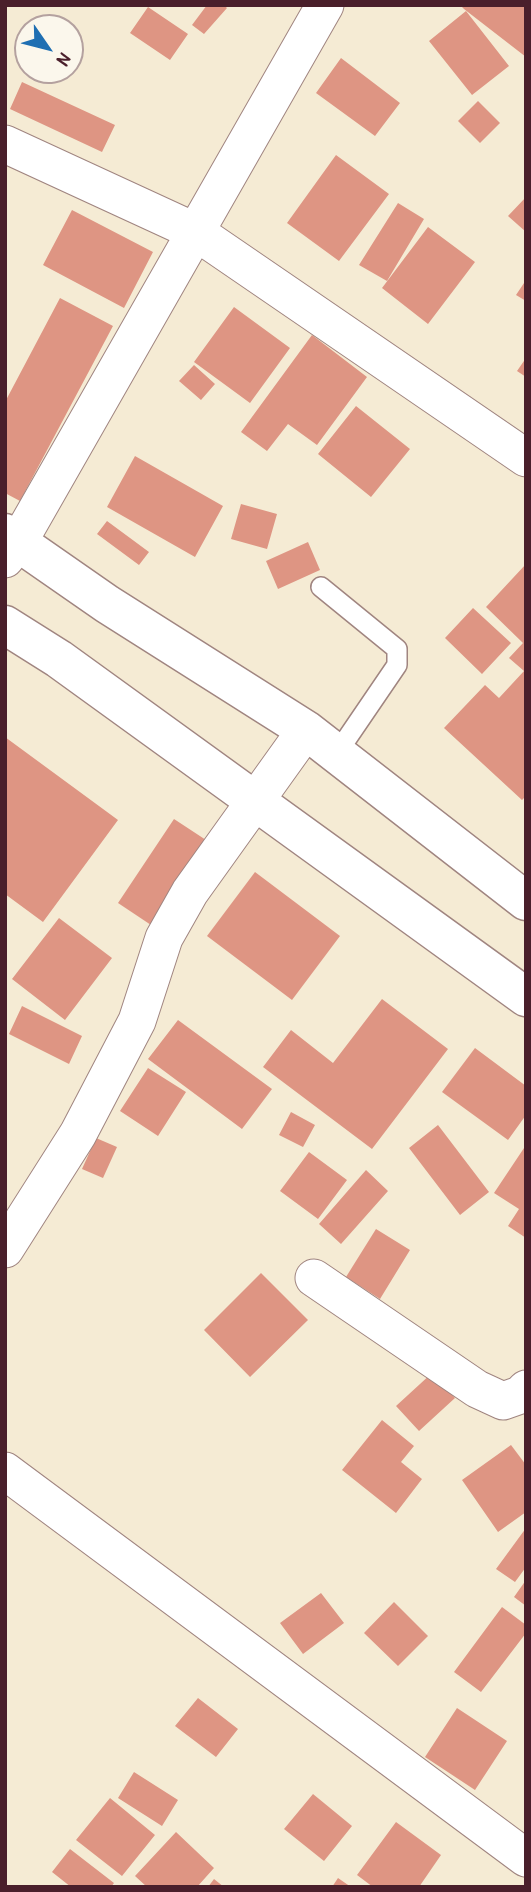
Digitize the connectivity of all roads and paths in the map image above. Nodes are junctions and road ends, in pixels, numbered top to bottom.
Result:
1 (325, 5) edge
2 (5, 144) edge
3 (196, 232) junction
4 (526, 458) edge
5 (10, 544) edge
6 (321, 587) dead end
7 (5, 625) edge
8 (306, 730) junction
9 (337, 754) junction
10 (256, 802) junction
11 (526, 901) edge
12 (526, 997) edge
13 (5, 1249) edge
14 (314, 1278) dead end
15 (526, 1390) edge
16 (5, 1471) edge
17 (526, 1858) edge

1 - 3 street
2 - 3 street
3 - 4 street
3 - 5 street
5 - 8 highway
6 - 9 lane
7 - 10 highway
8 - 9 highway
8 - 10 street
9 - 11 highway
10 - 12 highway
10 - 13 street
14 - 15 street
16 - 17 street

